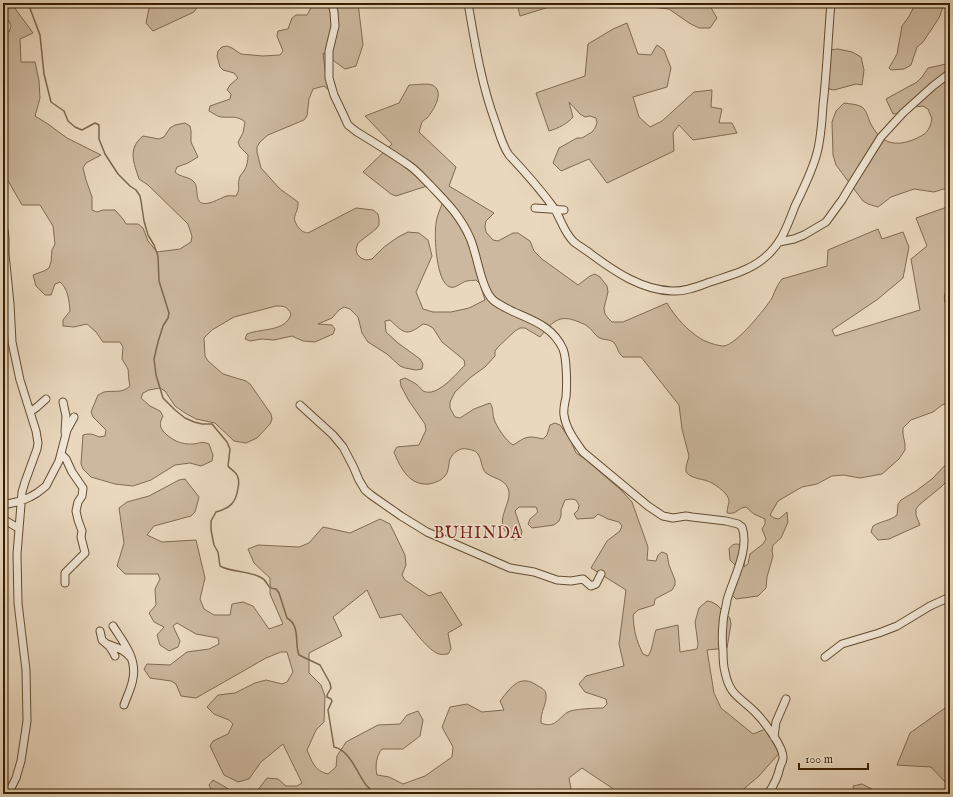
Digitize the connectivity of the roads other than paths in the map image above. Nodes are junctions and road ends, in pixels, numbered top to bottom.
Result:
1 (332, 3) edge
2 (468, 3) edge
3 (831, 3) edge
4 (950, 73) edge
5 (535, 208) dead end
6 (554, 209) junction
7 (564, 210) dead end
8 (3, 223) edge
9 (779, 242) junction
10 (46, 399) dead end
11 (63, 402) dead end
12 (300, 405) dead end
13 (30, 412) junction
14 (74, 417) dead end
15 (65, 438) junction
16 (61, 454) junction
17 (21, 501) junction
18 (3, 505) edge
19 (3, 519) edge
20 (18, 528) junction
21 (601, 574) dead end
22 (65, 583) dead end
23 (950, 597) edge
24 (113, 626) dead end
25 (100, 631) dead end
26 (107, 644) junction
27 (115, 656) dead end
28 (825, 657) dead end
29 (133, 660) junction
30 (786, 699) dead end
31 (124, 705) dead end
32 (774, 737) junction
33 (8, 794) edge
34 (768, 794) edge

1 - 32 street
2 - 6 street
3 - 9 street
4 - 9 street
5 - 6 street
6 - 7 street
6 - 9 street
8 - 13 street
10 - 13 street
11 - 15 street
12 - 21 street
13 - 17 street
14 - 15 street
15 - 16 street
16 - 17 street
16 - 22 street
17 - 18 street
17 - 20 street
19 - 20 street
20 - 33 street
23 - 28 street
24 - 29 street
25 - 26 street
26 - 27 street
26 - 29 street
29 - 31 street
30 - 32 street
32 - 34 street

